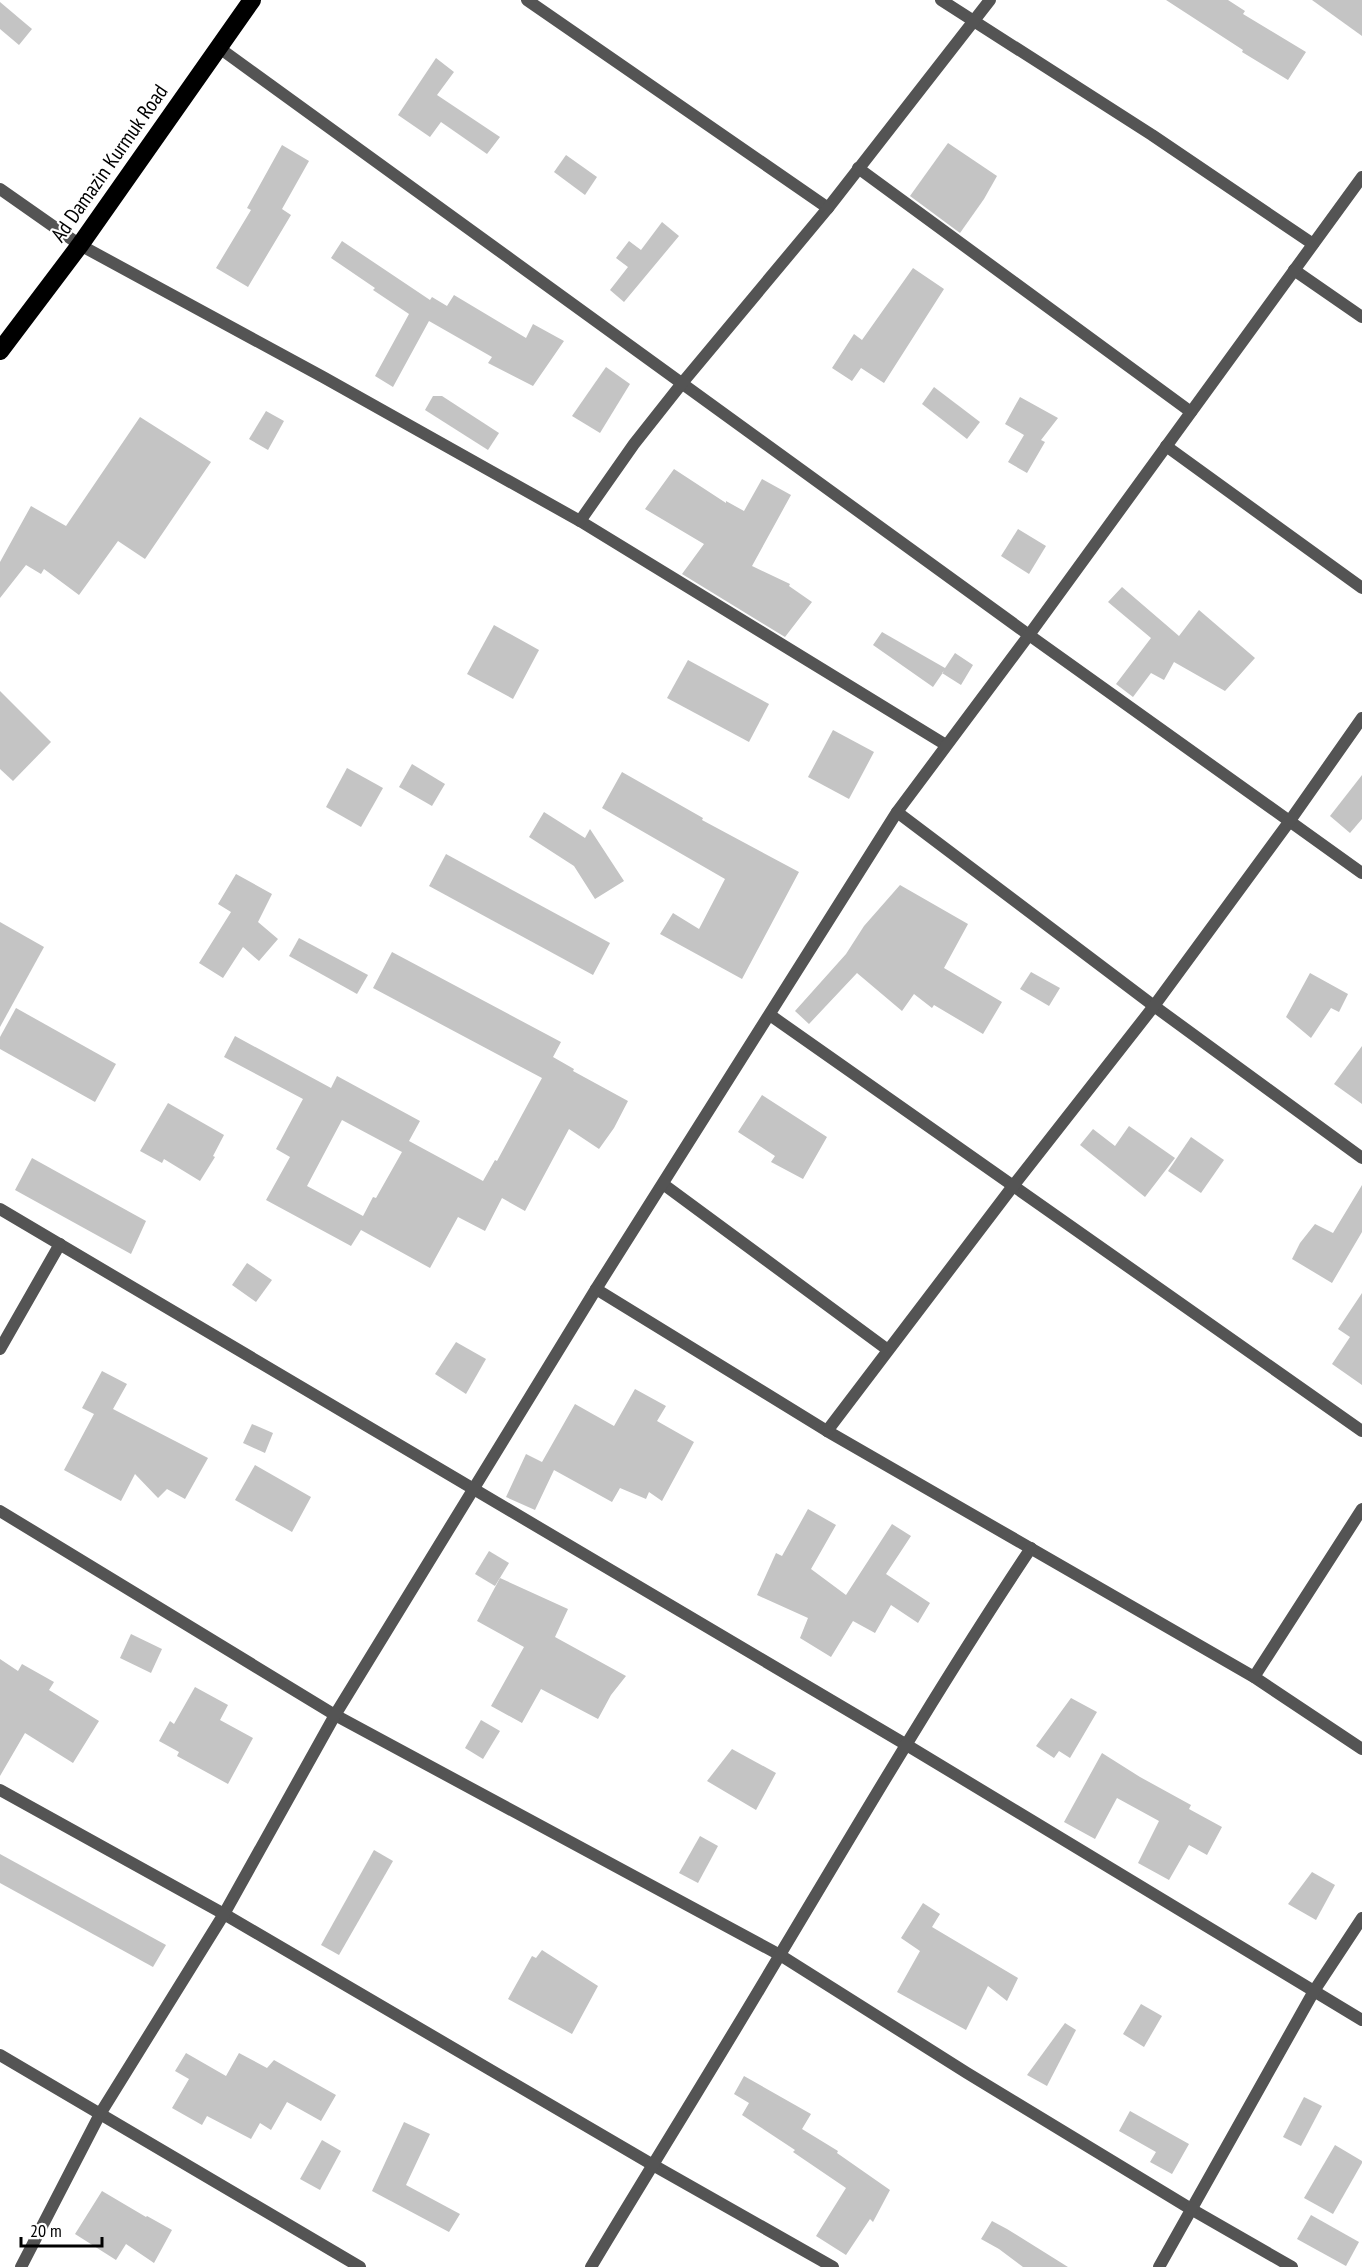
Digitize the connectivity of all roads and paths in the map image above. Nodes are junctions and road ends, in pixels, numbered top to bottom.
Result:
1 (527, 0) edge
2 (941, 0) edge
3 (990, 0) edge
4 (250, 1) edge
5 (975, 21) junction
6 (218, 47) junction
7 (858, 168) junction
8 (1362, 177) edge
9 (0, 189) edge
10 (828, 208) junction
11 (1313, 244) junction
12 (80, 245) junction
13 (1294, 270) junction
14 (1362, 317) edge
15 (0, 351) edge
16 (682, 382) junction
17 (1191, 411) junction
18 (1166, 446) junction
19 (580, 521) junction
20 (1362, 588) edge
21 (1029, 635) junction
22 (1362, 718) edge
23 (946, 745) junction
24 (897, 812) junction
25 (1289, 822) junction
26 (1362, 873) edge
27 (1154, 1006) junction
28 (770, 1015) junction
29 (1362, 1158) edge
30 (663, 1184) junction
31 (1013, 1186) junction
32 (0, 1209) edge
33 (60, 1244) junction
34 (596, 1289) junction
35 (0, 1349) edge
36 (888, 1350) junction
37 (827, 1431) junction
38 (1362, 1431) edge
39 (474, 1489) junction
40 (1362, 1509) edge
41 (0, 1511) edge
42 (1031, 1548) junction
43 (1254, 1677) junction
44 (335, 1715) junction
45 (905, 1744) junction
46 (1362, 1749) edge
47 (0, 1790) edge
48 (224, 1914) junction
49 (1362, 1918) edge
50 (780, 1955) junction
51 (1314, 1992) junction
52 (1362, 2020) edge
53 (0, 2055) edge
54 (100, 2114) junction
55 (653, 2165) junction
56 (1191, 2209) junction
57 (21, 2267) edge
58 (360, 2267) edge
59 (591, 2267) edge
60 (833, 2267) edge
61 (1159, 2267) edge
62 (1292, 2267) edge

1 - 10 street
2 - 5 street
3 - 5 street
4 - 6 highway, Ad Damazin Kurmuk Road
5 - 7 street
5 - 11 street
6 - 12 highway, Ad Damazin Kurmuk Road
6 - 16 street
7 - 10 street
7 - 17 street
8 - 11 street
9 - 12 street
10 - 16 street
11 - 13 street
12 - 15 highway, Ad Damazin Kurmuk Road
12 - 19 street
13 - 14 street
13 - 17 street
16 - 19 street
16 - 21 street
17 - 18 street
18 - 20 street
18 - 21 street
19 - 23 street
21 - 23 street
21 - 25 street
22 - 25 street
23 - 24 street
24 - 27 street
24 - 28 street
25 - 26 street
25 - 27 street
27 - 29 street
27 - 31 street
28 - 30 street
28 - 31 street
30 - 34 street
30 - 36 street
31 - 36 street
31 - 38 street
32 - 33 street
33 - 35 street
33 - 39 street
34 - 37 street
34 - 39 street
36 - 37 street
37 - 42 street
39 - 44 street
39 - 45 street
40 - 43 street
41 - 44 street
42 - 43 street
42 - 45 street
43 - 46 street
44 - 48 street
44 - 50 street
45 - 50 street
45 - 51 street
47 - 48 street
48 - 54 street
48 - 55 street
49 - 51 street
50 - 55 street
50 - 56 street
51 - 52 street
51 - 56 street
53 - 54 street
54 - 57 street
54 - 58 street
55 - 59 street
55 - 60 street
56 - 61 street
56 - 62 street

